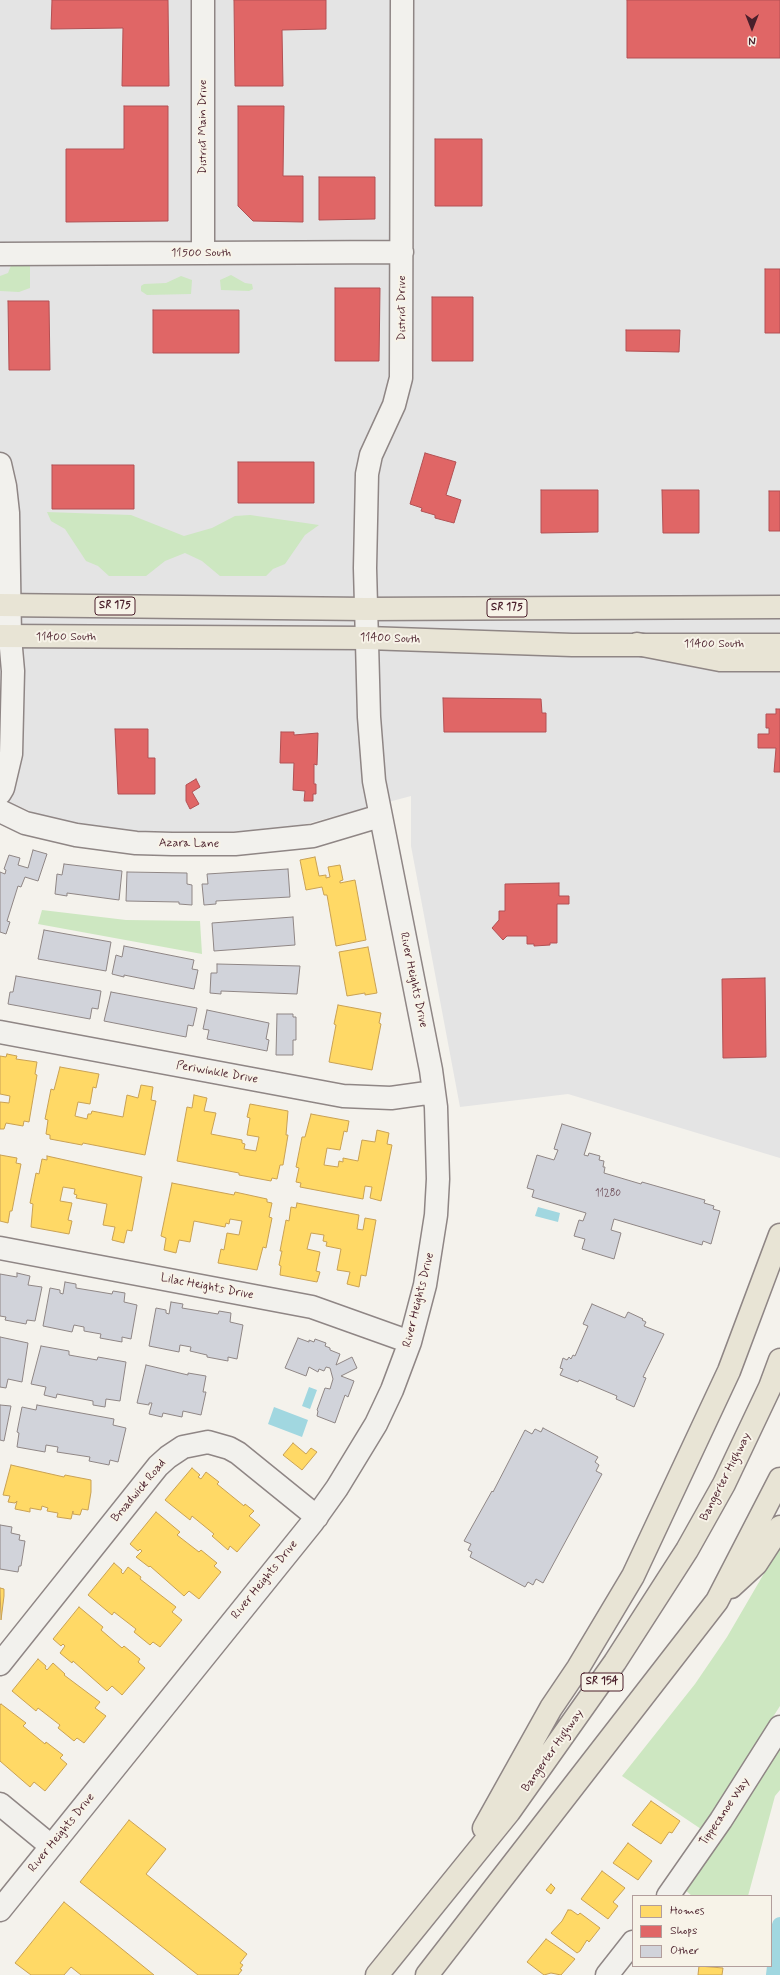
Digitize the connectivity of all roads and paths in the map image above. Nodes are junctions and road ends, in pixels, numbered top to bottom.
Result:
1 (203, 0) edge
2 (402, 0) edge
3 (402, 252) junction
4 (203, 253) junction
5 (0, 254) edge
6 (0, 464) edge
7 (5, 605) edge
8 (780, 607) edge
9 (366, 609) junction
10 (5, 636) edge
11 (367, 638) junction
12 (637, 644) junction
13 (780, 645) edge
14 (780, 660) edge
15 (0, 793) edge
16 (0, 811) edge
17 (380, 816) junction
18 (0, 1032) edge
19 (434, 1092) junction
20 (780, 1235) edge
21 (0, 1248) edge
22 (410, 1342) junction
23 (780, 1360) edge
24 (780, 1479) edge
25 (317, 1517) junction
26 (780, 1527) edge
27 (717, 1601) junction
28 (0, 1664) edge
29 (780, 1727) edge
30 (0, 1804) edge
31 (51, 1846) junction
32 (457, 1879) junction
33 (669, 1895) edge
34 (0, 1910) edge
35 (632, 1944) edge
36 (616, 1972) edge
37 (377, 1975) edge
38 (427, 1975) edge

1 - 4 street, District Main Drive
2 - 3 street, District Drive
3 - 4 street, 11500 South
3 - 9 street, District Drive
4 - 5 street, 11500 South
6 - 7 street
7 - 9 main road, SR 175
7 - 10 street
8 - 9 main road, SR 175
9 - 11 street, River Heights Drive
10 - 11 main road, 11400 South
10 - 15 street
11 - 12 main road, 11400 South
11 - 17 street, River Heights Drive
12 - 13 main road, 11400 South
12 - 14 main road
16 - 17 street, Azara Lane
17 - 19 street, River Heights Drive
18 - 19 street, Periwinkle Drive
19 - 22 street, River Heights Drive
20 - 32 main road
21 - 22 street, Lilac Heights Drive
22 - 25 street, River Heights Drive
23 - 32 main road, Bangerter Highway / SR 154
24 - 27 main road
25 - 28 street, Broadwick Road
25 - 31 street, River Heights Drive
26 - 27 main road
27 - 38 main road
29 - 33 street, Tippecanoe Way
30 - 31 street
31 - 34 street, River Heights Drive
32 - 37 main road, Bangerter Highway / SR 154
35 - 36 street

